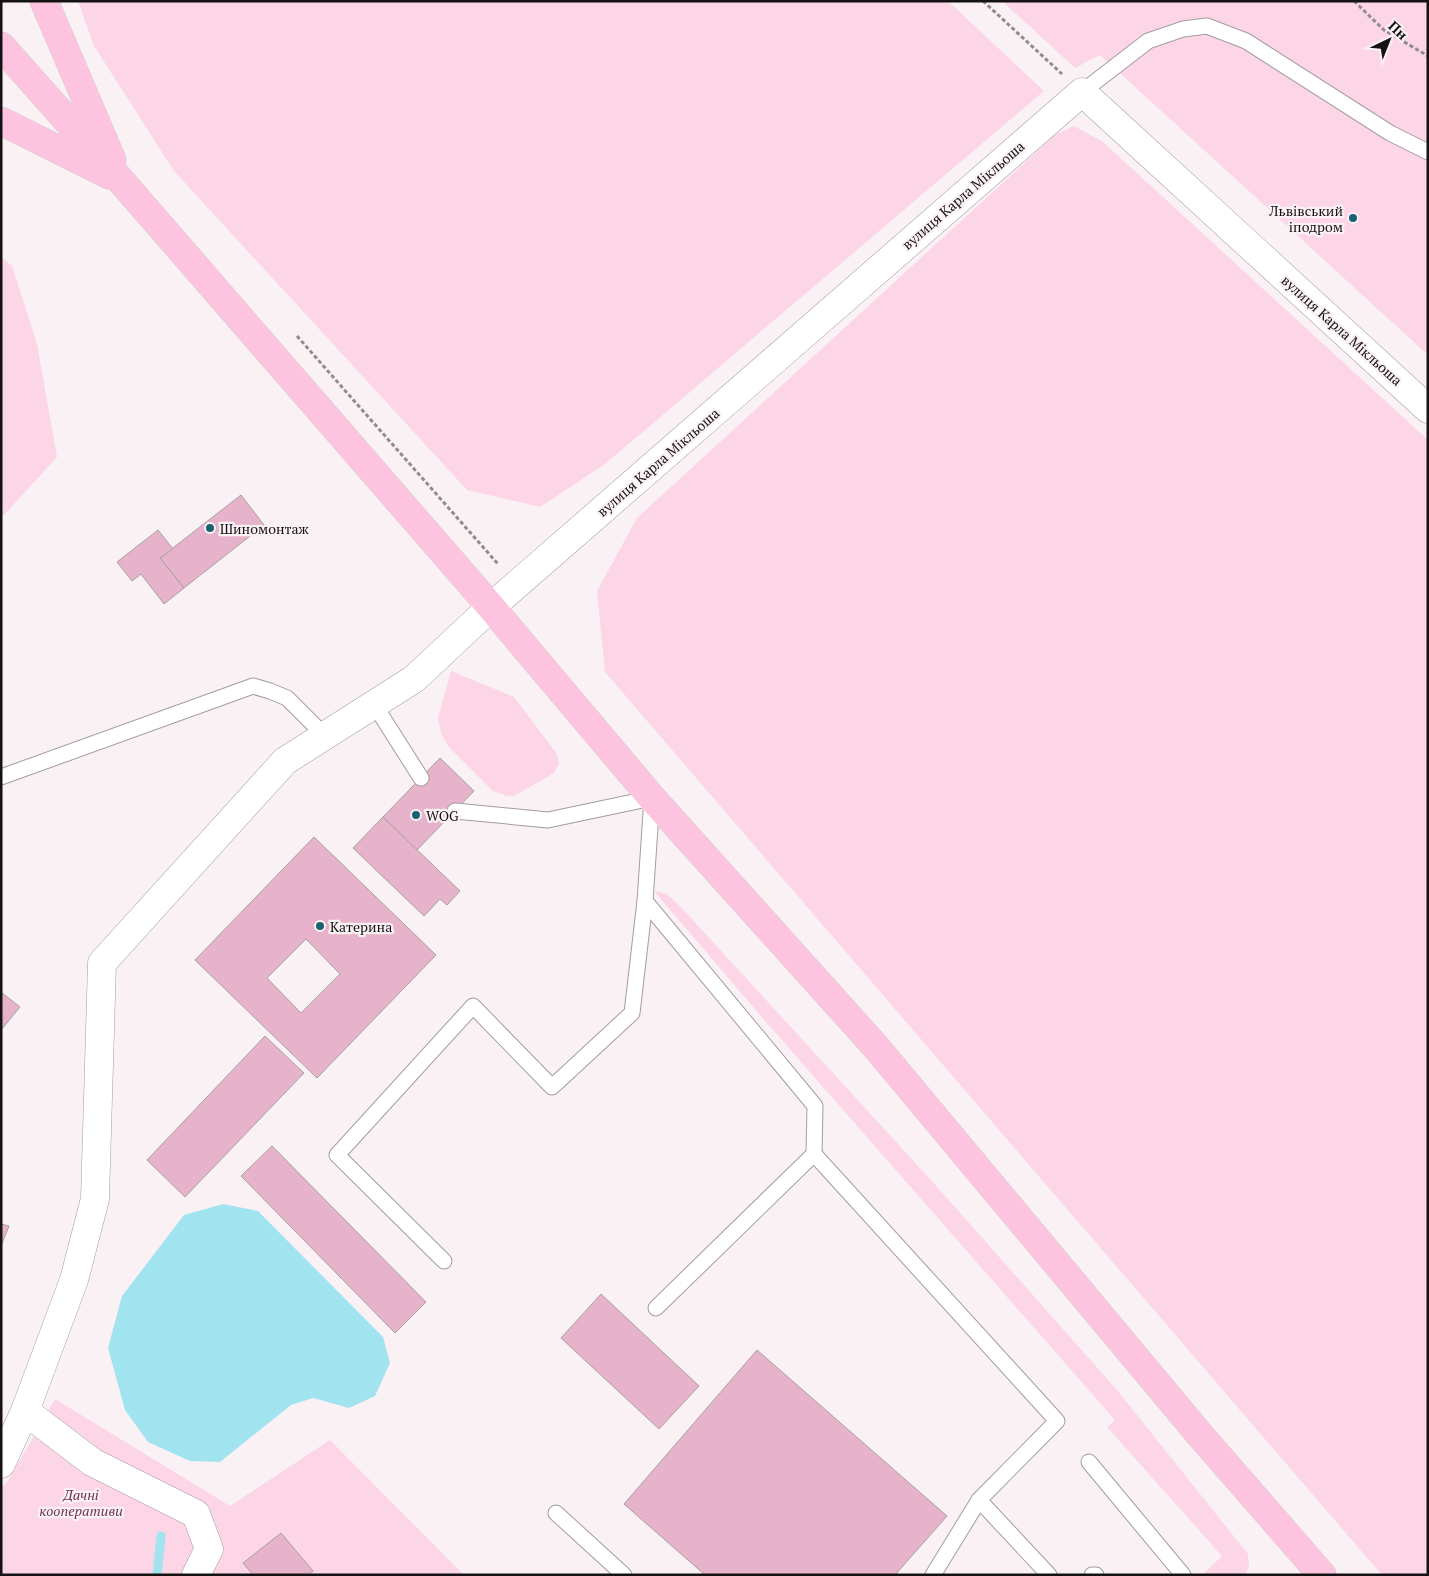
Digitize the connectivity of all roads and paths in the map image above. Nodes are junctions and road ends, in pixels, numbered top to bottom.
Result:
1 (44, 1) edge
2 (983, 1) edge
3 (1354, 1) edge
4 (1, 46) edge
5 (1428, 56) edge
6 (1082, 92) junction
7 (1, 121) edge
8 (1428, 152) edge
9 (122, 182) junction
10 (292, 331) dead end
11 (1428, 409) edge
12 (516, 585) junction
13 (492, 607) junction
14 (374, 704) junction
15 (324, 735) junction
16 (1, 777) edge
17 (421, 778) dead end
18 (652, 798) junction
19 (455, 811) dead end
20 (645, 901) junction
21 (814, 1154) junction
22 (444, 1261) dead end
23 (656, 1308) dead end
24 (24, 1411) junction
25 (1088, 1462) dead end
26 (1, 1464) edge
27 (980, 1500) junction
28 (556, 1513) dead end
29 (196, 1575) edge
30 (624, 1575) edge
31 (934, 1575) edge
32 (1049, 1575) edge
33 (1183, 1575) edge
34 (1322, 1575) edge

1 - 9 highway
2 - 6 path
3 - 5 path
4 - 9 highway
6 - 8 lane
6 - 11 street, вулиця Карла Мікльоша
6 - 12 street, вулиця Карла Мікльоша
7 - 9 highway
9 - 13 highway
10 - 12 path
12 - 13 street, вулиця Карла Мікльоша
13 - 14 street, вулиця Карла Мікльоша
13 - 18 highway
14 - 15 street, вулиця Карла Мікльоша
14 - 17 lane
15 - 16 lane
15 - 24 street, вулиця Карла Мікльоша
18 - 19 lane
18 - 20 lane
18 - 34 highway
20 - 21 lane
20 - 22 lane
21 - 23 lane
21 - 27 lane
24 - 26 street, вулиця Карла Мікльоша
24 - 29 street
25 - 33 lane
27 - 31 lane
27 - 32 lane
28 - 30 lane

